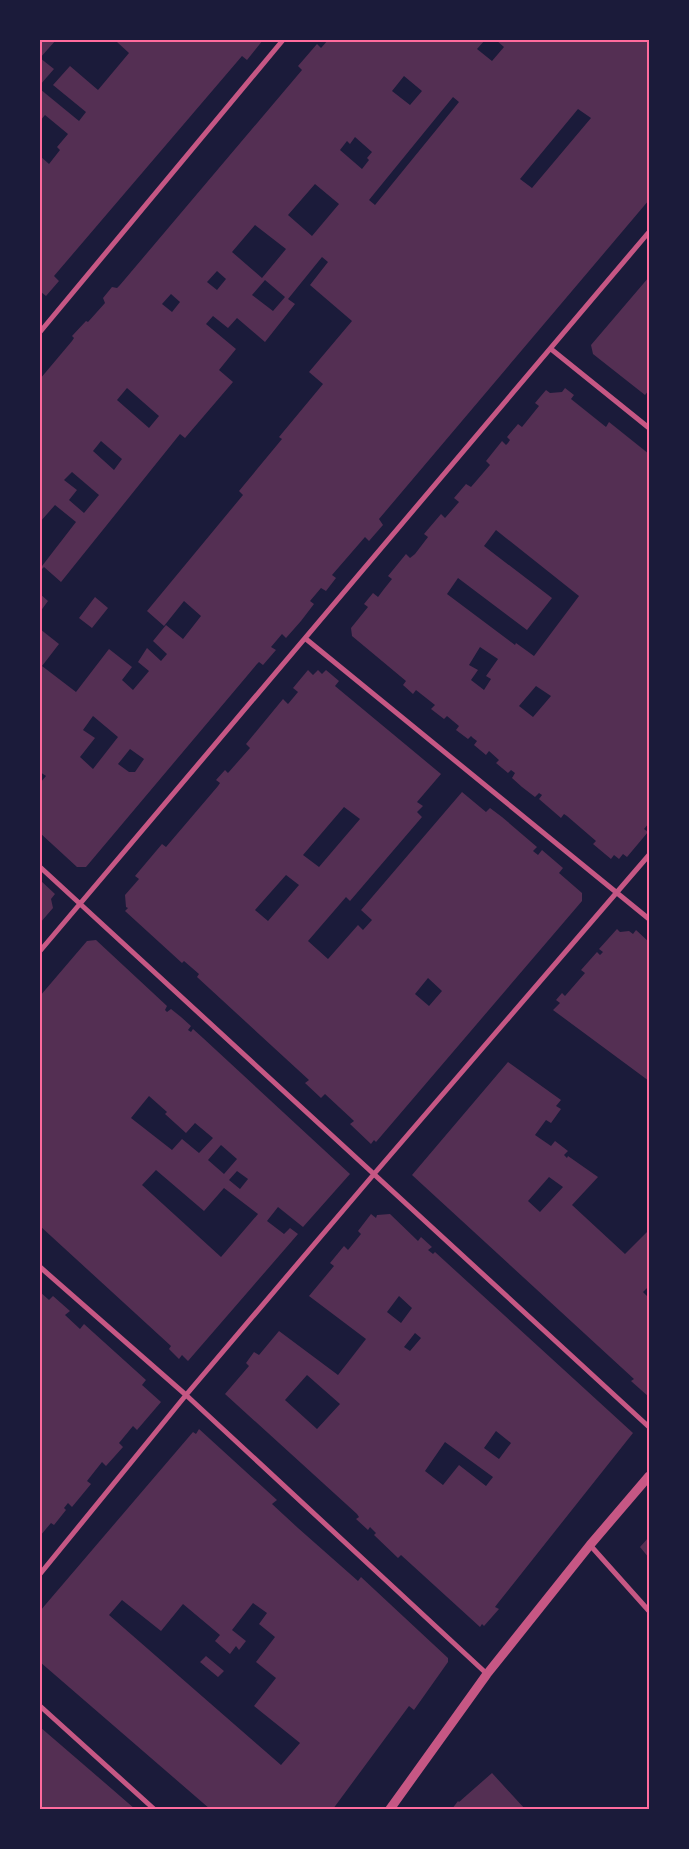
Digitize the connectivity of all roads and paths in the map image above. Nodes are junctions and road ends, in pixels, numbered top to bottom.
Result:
1 (283, 40) edge
2 (649, 232) edge
3 (40, 332) edge
4 (552, 349) junction
5 (649, 428) edge
6 (306, 640) junction
7 (649, 855) edge
8 (40, 867) edge
9 (618, 892) junction
10 (81, 904) junction
11 (649, 919) edge
12 (40, 951) edge
13 (374, 1174) junction
14 (40, 1267) edge
15 (186, 1395) junction
16 (649, 1427) edge
17 (649, 1476) edge
18 (590, 1546) junction
19 (40, 1574) edge
20 (649, 1611) edge
21 (487, 1674) junction
22 (40, 1706) edge
23 (392, 1808) edge
24 (154, 1809) edge

1 - 3 street
2 - 4 street
4 - 5 street
4 - 6 street
6 - 9 street
6 - 10 street
7 - 9 street
8 - 10 street
9 - 11 street
9 - 13 street
10 - 12 street
10 - 13 street
13 - 15 street
13 - 16 street
14 - 15 street
15 - 19 street
15 - 21 street
17 - 18 street
18 - 20 street
18 - 21 street
21 - 23 street
22 - 24 street

